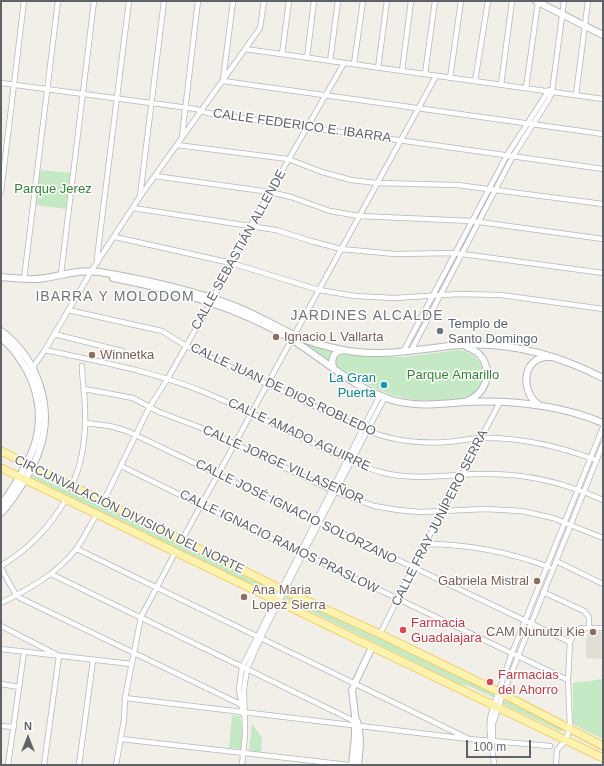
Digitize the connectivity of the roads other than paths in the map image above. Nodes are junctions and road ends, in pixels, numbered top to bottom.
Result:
1 (24, 1) edge
2 (58, 1) edge
3 (94, 1) edge
4 (129, 1) edge
5 (164, 1) edge
6 (198, 1) edge
7 (233, 1) edge
8 (264, 1) edge
9 (289, 1) edge
10 (314, 1) edge
11 (338, 1) edge
12 (363, 1) edge
13 (387, 1) edge
14 (411, 1) edge
15 (436, 1) edge
16 (461, 1) edge
17 (488, 1) edge
18 (512, 1) edge
19 (537, 1) edge
20 (564, 1) edge
21 (588, 1) edge
22 (562, 15) junction
23 (585, 26) junction
24 (603, 35) edge
25 (245, 50) junction
26 (282, 54) junction
27 (306, 58) junction
28 (330, 61) junction
29 (344, 63) junction
30 (354, 64) junction
31 (378, 68) junction
32 (402, 71) junction
33 (425, 74) junction
34 (436, 76) junction
35 (450, 78) junction
36 (223, 81) junction
37 (476, 81) junction
38 (1, 83) edge
39 (14, 85) junction
40 (501, 85) junction
41 (526, 88) junction
42 (48, 89) junction
43 (550, 91) junction
44 (83, 94) junction
45 (326, 95) junction
46 (576, 95) junction
47 (117, 98) junction
48 (603, 99) edge
49 (151, 103) junction
50 (185, 107) junction
51 (419, 108) junction
52 (201, 111) junction
53 (531, 124) junction
54 (307, 128) junction
55 (603, 134) edge
56 (182, 138) junction
57 (401, 140) junction
58 (177, 145) junction
59 (507, 155) junction
60 (513, 156) junction
61 (288, 159) junction
62 (603, 168) edge
63 (155, 176) junction
64 (377, 183) junction
65 (490, 188) junction
66 (496, 189) junction
67 (1, 192) edge
68 (270, 192) junction
69 (139, 198) junction
70 (603, 204) edge
71 (133, 208) junction
72 (359, 216) junction
73 (472, 221) junction
74 (478, 222) junction
75 (251, 225) junction
76 (115, 237) junction
77 (603, 239) edge
78 (341, 249) junction
79 (455, 253) junction
80 (461, 254) junction
81 (98, 262) junction
82 (231, 263) junction
83 (89, 272) junction
84 (61, 274) junction
85 (603, 274) edge
86 (1, 277) edge
87 (24, 279) junction
88 (319, 290) junction
89 (433, 295) junction
90 (439, 295) junction
91 (212, 300) junction
92 (603, 309) edge
93 (68, 310) junction
94 (1, 331) edge
95 (54, 334) junction
96 (293, 337) junction
97 (1, 338) edge
98 (463, 345) junction
99 (186, 346) junction
100 (45, 350) junction
101 (122, 350) dead end
102 (346, 350) junction
103 (411, 351) junction
104 (403, 352) junction
105 (556, 357) junction
106 (82, 366) dead end
107 (33, 367) junction
108 (335, 371) junction
109 (168, 378) junction
110 (603, 378) edge
111 (268, 383) junction
112 (84, 389) junction
113 (383, 396) junction
114 (464, 402) junction
115 (500, 402) junction
116 (540, 406) junction
117 (149, 408) junction
118 (251, 414) junction
119 (85, 423) junction
120 (603, 423) edge
121 (603, 427) edge
122 (365, 430) junction
123 (136, 435) junction
124 (481, 438) junction
125 (235, 444) junction
126 (603, 444) edge
127 (1, 452) edge
128 (591, 458) junction
129 (349, 460) junction
130 (596, 460) junction
131 (29, 466) junction
132 (121, 466) junction
133 (1, 468) edge
134 (218, 474) junction
135 (461, 475) junction
136 (22, 478) junction
137 (72, 487) junction
138 (578, 490) junction
139 (334, 491) junction
140 (584, 492) junction
141 (66, 499) junction
142 (603, 500) edge
143 (103, 502) junction
144 (1, 504) edge
145 (201, 505) junction
146 (442, 512) junction
147 (1, 513) edge
148 (97, 514) junction
149 (318, 522) junction
150 (565, 522) junction
151 (571, 524) junction
152 (603, 538) edge
153 (182, 540) junction
154 (425, 544) junction
155 (77, 548) junction
156 (176, 552) junction
157 (302, 553) junction
158 (556, 560) junction
159 (547, 566) junction
160 (1, 567) edge
161 (413, 568) junction
162 (553, 569) junction
163 (51, 574) junction
164 (603, 584) edge
165 (156, 587) junction
166 (283, 590) junction
167 (543, 592) junction
168 (16, 595) junction
169 (398, 599) junction
170 (277, 600) junction
171 (1, 603) edge
172 (141, 617) junction
173 (525, 621) junction
174 (530, 624) junction
175 (1, 626) edge
176 (589, 627) junction
177 (603, 628) edge
178 (380, 634) junction
179 (259, 636) junction
180 (570, 642) junction
181 (372, 646) junction
182 (1, 649) edge
183 (24, 652) junction
184 (133, 652) junction
185 (512, 654) junction
186 (59, 656) junction
187 (518, 656) junction
188 (93, 660) junction
189 (131, 664) junction
190 (244, 668) junction
191 (568, 680) junction
192 (355, 682) junction
193 (1, 684) edge
194 (19, 687) junction
195 (501, 693) junction
196 (125, 698) junction
197 (243, 705) junction
198 (496, 705) junction
199 (243, 714) junction
200 (356, 722) junction
201 (1, 726) edge
202 (14, 727) junction
203 (570, 728) junction
204 (121, 739) junction
205 (469, 739) junction
206 (566, 740) junction
207 (492, 741) junction
208 (550, 746) dead end
209 (603, 746) edge
210 (243, 753) junction
211 (603, 758) edge
212 (8, 765) edge
213 (44, 765) edge
214 (79, 765) edge
215 (116, 765) edge
216 (242, 765) edge
217 (349, 765) edge
218 (352, 765) edge
219 (358, 765) edge
220 (494, 765) edge
221 (556, 765) edge

1 - 39 street
2 - 42 street
3 - 44 street
4 - 47 street
5 - 49 street
6 - 50 street
7 - 36 street
8 - 25 street
9 - 26 street
10 - 27 street
11 - 28 street
12 - 30 street
13 - 31 street
14 - 32 street
15 - 33 street
16 - 35 street
17 - 37 street
18 - 40 street
19 - 22 street
19 - 41 street
20 - 22 street
21 - 23 street
22 - 23 street
22 - 43 street
23 - 24 street
23 - 46 street
25 - 26 street
25 - 36 street
26 - 27 street
27 - 28 street
28 - 29 street
29 - 30 street
29 - 45 street, CALLE SEBASTIÁN ALLENDE
30 - 31 street
31 - 32 street
32 - 33 street
33 - 34 street
34 - 35 street
34 - 51 street
35 - 37 street
36 - 45 street
36 - 52 street
37 - 40 street
38 - 39 street, CALLE FEDERICO E. IBARRA
39 - 42 street, CALLE FEDERICO E. IBARRA
39 - 67 street
40 - 41 street
41 - 43 street
42 - 44 street, CALLE FEDERICO E. IBARRA
42 - 87 street
43 - 46 street
43 - 53 street
44 - 47 street, CALLE FEDERICO E. IBARRA
44 - 84 street
45 - 51 street
45 - 54 street, CALLE SEBASTIÁN ALLENDE
46 - 48 street
47 - 49 street, CALLE FEDERICO E. IBARRA
47 - 81 street
49 - 50 street, CALLE FEDERICO E. IBARRA
49 - 69 street
50 - 52 street, CALLE FEDERICO E. IBARRA
50 - 56 street
51 - 53 street
51 - 57 street
52 - 54 street, CALLE FEDERICO E. IBARRA
52 - 56 street
53 - 55 street
53 - 59 street
53 - 60 street
54 - 57 street, CALLE FEDERICO E. IBARRA
54 - 61 street, CALLE SEBASTIÁN ALLENDE
56 - 58 street
57 - 59 street, CALLE FEDERICO E. IBARRA
57 - 64 street
58 - 61 street
58 - 63 street
59 - 60 street, CALLE FEDERICO E. IBARRA
59 - 65 street
60 - 62 street, CALLE FEDERICO E. IBARRA
60 - 66 street
61 - 64 street
61 - 68 street, CALLE SEBASTIÁN ALLENDE
63 - 68 street
63 - 69 street
64 - 65 street
64 - 72 street
65 - 66 street
65 - 73 street
66 - 70 street
66 - 74 street
68 - 72 street
68 - 75 street, CALLE SEBASTIÁN ALLENDE
69 - 71 street
71 - 75 street
71 - 76 street
72 - 73 street
72 - 78 street
73 - 74 street
73 - 79 street
74 - 77 street
74 - 80 street
75 - 78 street
75 - 82 street, CALLE SEBASTIÁN ALLENDE
76 - 81 street
76 - 82 street
78 - 79 street
78 - 88 street
79 - 80 street
79 - 89 street
80 - 85 street
80 - 90 street
81 - 83 street
82 - 88 street
82 - 91 street, CALLE SEBASTIÁN ALLENDE
83 - 84 street
83 - 91 street
83 - 93 street
84 - 87 street
86 - 87 street
88 - 89 street
88 - 96 street
89 - 90 street
89 - 104 street
90 - 92 street
90 - 103 street
91 - 96 street
91 - 99 street, CALLE SEBASTIÁN ALLENDE
93 - 95 street
93 - 99 street, CALLE JUAN DE DIOS ROBLEDO
94 - 107 street
95 - 100 street
95 - 101 street
96 - 102 street
96 - 108 street
96 - 111 street
97 - 131 street
98 - 103 street
98 - 105 street
98 - 114 street
99 - 109 street, CALLE SEBASTIÁN ALLENDE
99 - 111 street, CALLE JUAN DE DIOS ROBLEDO
100 - 107 street
100 - 109 street, CALLE AMADO AGUIRRE
102 - 104 street
102 - 108 street
103 - 104 street
105 - 110 street
105 - 116 street
106 - 112 street
107 - 131 street
108 - 113 street
109 - 117 street, CALLE SEBASTIÁN ALLENDE
109 - 118 street, CALLE AMADO AGUIRRE
111 - 118 street
111 - 122 street, CALLE JUAN DE DIOS ROBLEDO
112 - 117 street, CALLE JORGE VILLASEÑOR
112 - 119 street
113 - 114 street
113 - 122 street
114 - 115 street
115 - 116 street
115 - 124 street, CALLE FRAY JUNÍPERO SERRA
116 - 120 street
117 - 123 street, CALLE SEBASTIÁN ALLENDE
117 - 125 street, CALLE JORGE VILLASEÑOR
118 - 125 street
118 - 129 street, CALLE AMADO AGUIRRE
119 - 123 street, CALLE JOSÉ IGNACIO SOLÓRZANO
119 - 137 street
121 - 128 street
122 - 124 street, CALLE JUAN DE DIOS ROBLEDO
122 - 129 street
123 - 132 street, CALLE SEBASTIÁN ALLENDE
123 - 134 street, CALLE JOSÉ IGNACIO SOLÓRZANO
124 - 128 street, CALLE JUAN DE DIOS ROBLEDO
124 - 135 street, CALLE FRAY JUNÍPERO SERRA
125 - 134 street
125 - 139 street, CALLE JORGE VILLASEÑOR
126 - 130 street
127 - 131 main road, CIRCUNVALACIÓN DIVISIÓN DEL NORTE
128 - 130 street, CALLE JUAN DE DIOS ROBLEDO
128 - 138 street
129 - 135 street, CALLE AMADO AGUIRRE
129 - 139 street
130 - 140 street
131 - 136 street
131 - 137 main road, CIRCUNVALACIÓN DIVISIÓN DEL NORTE
132 - 143 street, CALLE SEBASTIÁN ALLENDE
132 - 145 street, CALLE IGNACIO RAMOS PRASLOW
133 - 136 main road, CIRCUNVALACIÓN DIVISIÓN DEL NORTE
134 - 145 street
134 - 149 street, CALLE JOSÉ IGNACIO SOLÓRZANO
135 - 138 street, CALLE AMADO AGUIRRE
135 - 146 street, CALLE FRAY JUNÍPERO SERRA
136 - 141 main road, CIRCUNVALACIÓN DIVISIÓN DEL NORTE
136 - 144 street
136 - 147 street
137 - 143 main road, CIRCUNVALACIÓN DIVISIÓN DEL NORTE
138 - 140 street, CALLE AMADO AGUIRRE
138 - 150 street
139 - 146 street, CALLE JORGE VILLASEÑOR
139 - 149 street
140 - 142 street, CALLE AMADO AGUIRRE
140 - 151 street
141 - 148 main road, CIRCUNVALACIÓN DIVISIÓN DEL NORTE
141 - 160 street
143 - 153 main road, CIRCUNVALACIÓN DIVISIÓN DEL NORTE
145 - 153 street
145 - 157 street, CALLE IGNACIO RAMOS PRASLOW
146 - 150 street, CALLE JORGE VILLASEÑOR
146 - 154 street, CALLE FRAY JUNÍPERO SERRA
148 - 155 street
148 - 156 main road, CIRCUNVALACIÓN DIVISIÓN DEL NORTE
149 - 157 street
149 - 161 street, CALLE JOSÉ IGNACIO SOLÓRZANO
150 - 151 street, CALLE JORGE VILLASEÑOR
150 - 159 street
151 - 152 street, CALLE JORGE VILLASEÑOR
151 - 158 street
153 - 166 main road, CIRCUNVALACIÓN DIVISIÓN DEL NORTE
154 - 159 street
154 - 161 street, CALLE FRAY JUNÍPERO SERRA
155 - 163 street
155 - 165 street
156 - 165 street
156 - 170 main road, CIRCUNVALACIÓN DIVISIÓN DEL NORTE
157 - 166 street
157 - 169 street, CALLE IGNACIO RAMOS PRASLOW
158 - 162 street
158 - 164 street
159 - 162 street
159 - 173 street
160 - 168 street
161 - 169 street, CALLE FRAY JUNÍPERO SERRA
161 - 173 street, CALLE JOSÉ IGNACIO SOLÓRZANO
162 - 167 street
163 - 168 street
163 - 172 street
165 - 172 street
165 - 179 street
166 - 170 street
166 - 178 main road, CIRCUNVALACIÓN DIVISIÓN DEL NORTE
167 - 174 street
167 - 176 street
168 - 171 street
168 - 184 street
169 - 178 street, CALLE FRAY JUNÍPERO SERRA
169 - 185 street, CALLE IGNACIO RAMOS PRASLOW
170 - 179 street
170 - 181 main road, CIRCUNVALACIÓN DIVISIÓN DEL NORTE
172 - 184 street
172 - 190 street
173 - 174 street, CALLE JOSÉ IGNACIO SOLÓRZANO
173 - 185 street
174 - 180 street, CALLE JOSÉ IGNACIO SOLÓRZANO
174 - 187 street
175 - 186 street
176 - 177 street
176 - 180 street
178 - 195 main road, CIRCUNVALACIÓN DIVISIÓN DEL NORTE
179 - 190 street
179 - 192 street
180 - 191 street
181 - 192 street
181 - 198 main road, CIRCUNVALACIÓN DIVISIÓN DEL NORTE
182 - 183 street
183 - 186 street
183 - 194 street
184 - 189 street
184 - 197 street
185 - 187 street, CALLE IGNACIO RAMOS PRASLOW
185 - 195 street
186 - 188 street
186 - 213 street
187 - 191 street, CALLE IGNACIO RAMOS PRASLOW
187 - 195 street
188 - 189 street
188 - 214 street
189 - 196 street
190 - 197 street
190 - 200 street
191 - 203 street
192 - 200 street
192 - 205 street
193 - 194 street
194 - 202 street
195 - 198 street
195 - 203 main road, CIRCUNVALACIÓN DIVISIÓN DEL NORTE
196 - 199 street
196 - 204 street
197 - 199 street
198 - 206 main road, CIRCUNVALACIÓN DIVISIÓN DEL NORTE
198 - 207 street
199 - 200 street
199 - 210 street
200 - 205 street
200 - 218 street
200 - 219 street
201 - 202 street
202 - 212 street
203 - 206 street
203 - 209 main road, CIRCUNVALACIÓN DIVISIÓN DEL NORTE
204 - 210 street
204 - 215 street
205 - 207 street
206 - 211 main road, CIRCUNVALACIÓN DIVISIÓN DEL NORTE
206 - 221 street
207 - 208 street
207 - 220 street
210 - 216 street
210 - 217 street

